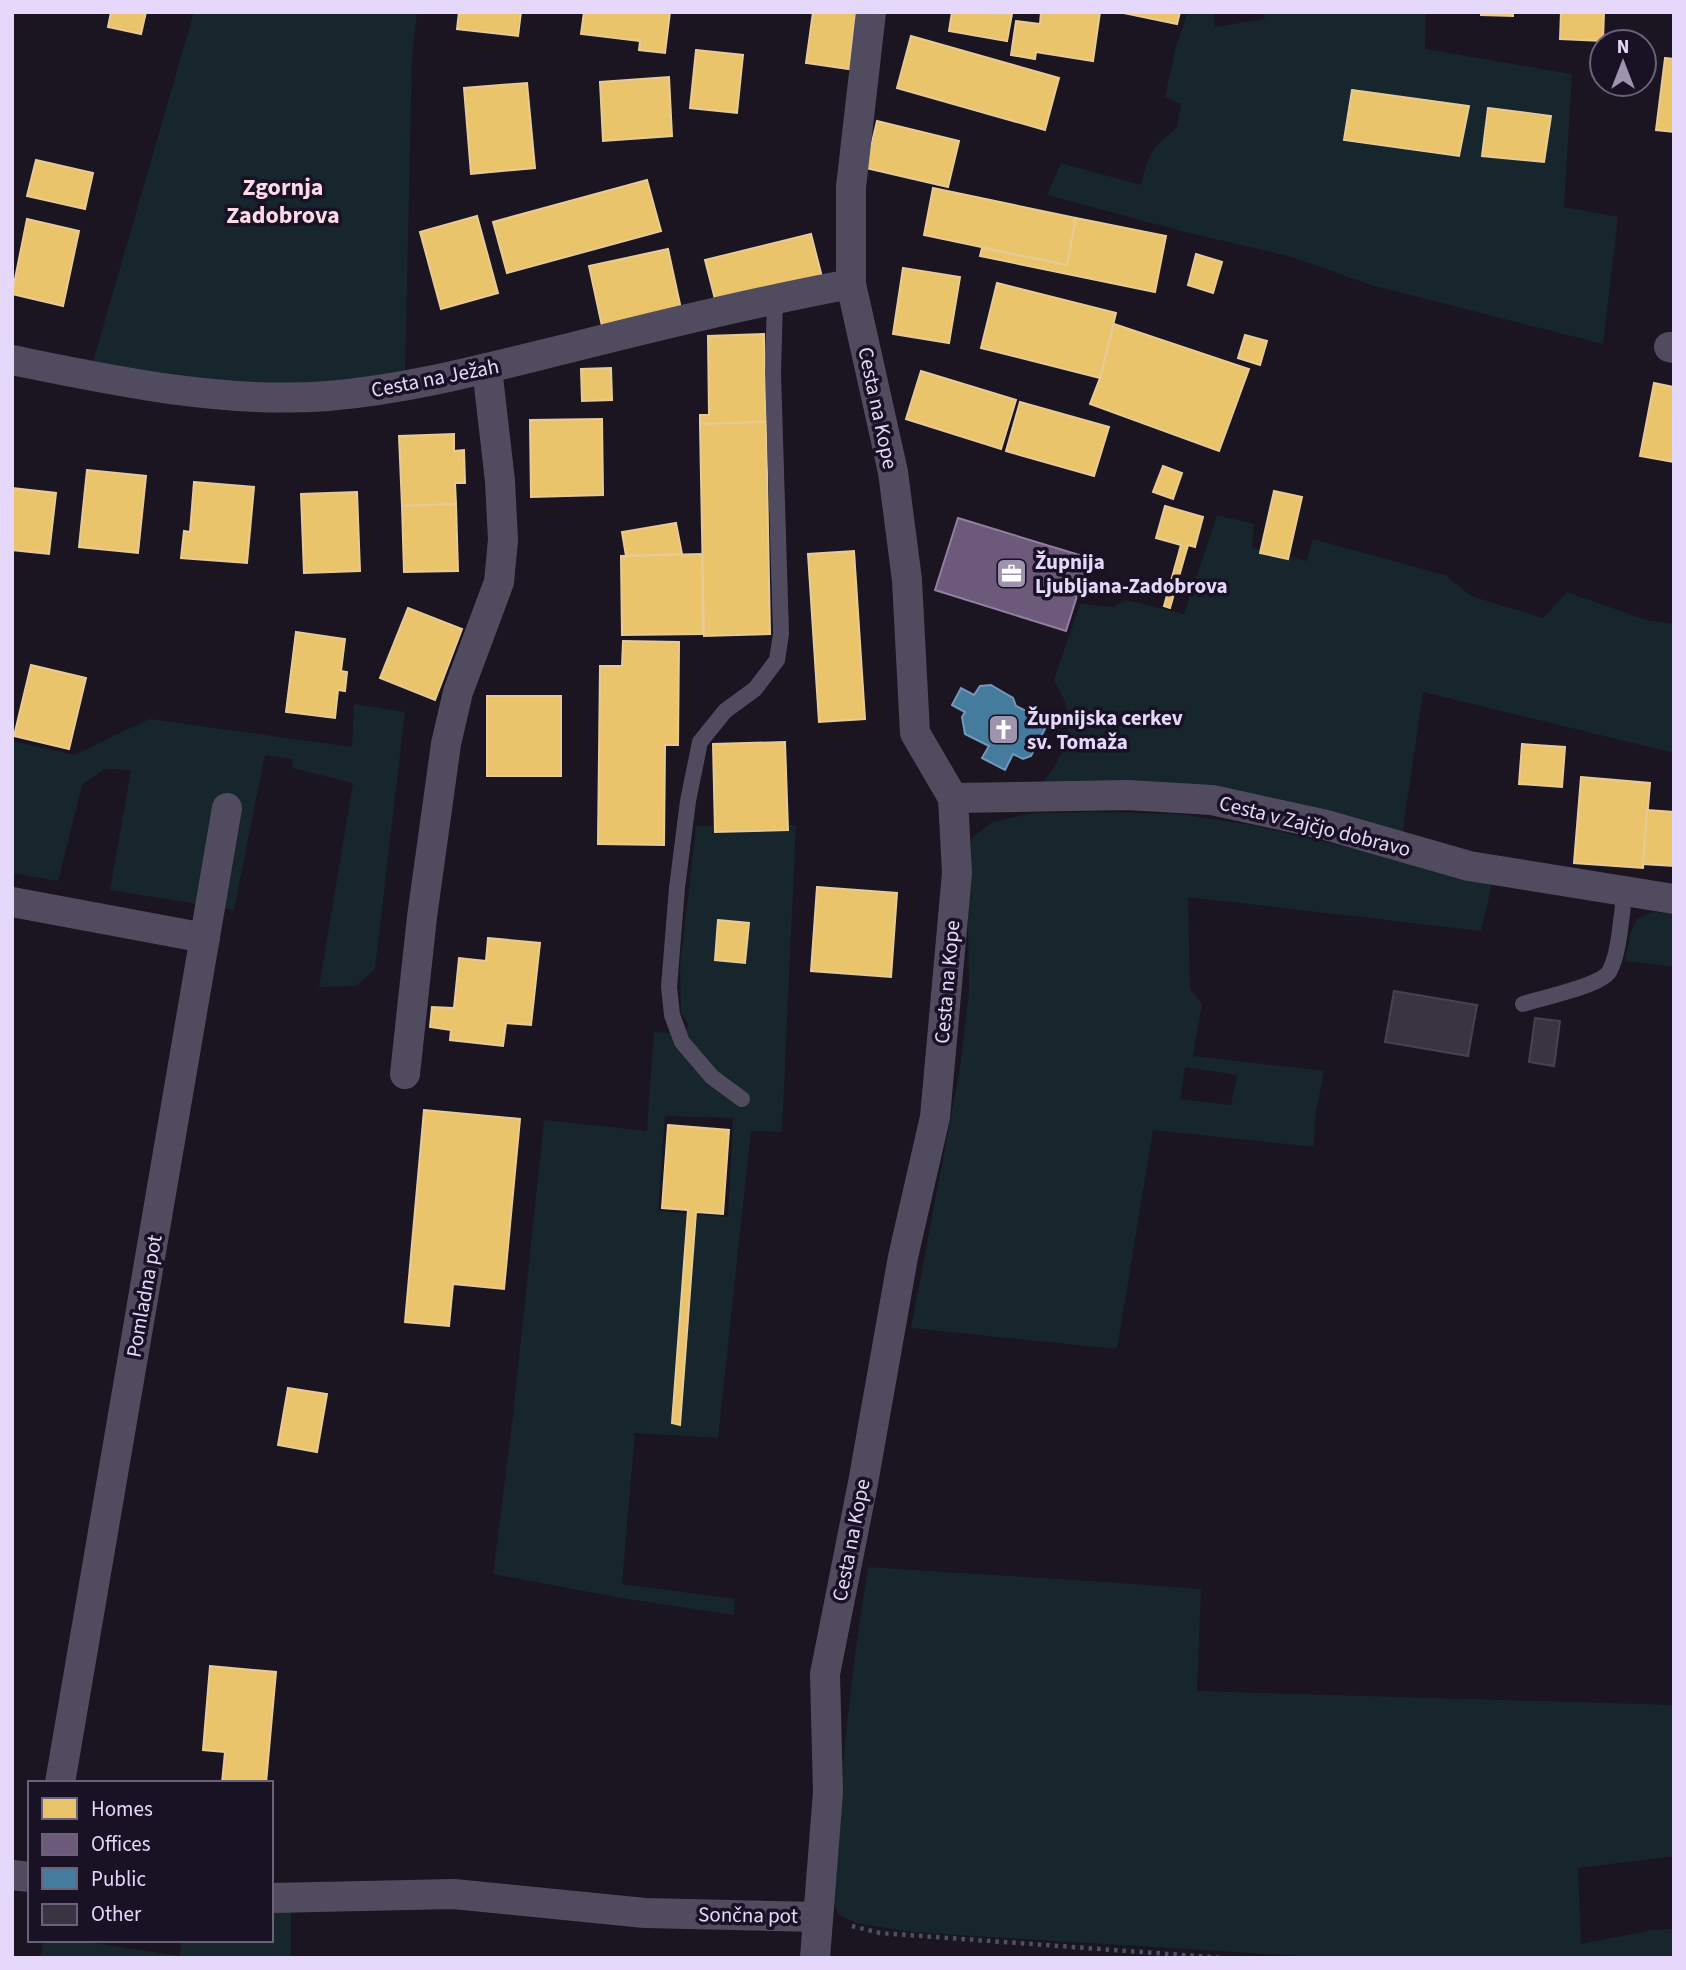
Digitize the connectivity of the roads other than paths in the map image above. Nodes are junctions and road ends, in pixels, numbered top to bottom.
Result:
1 (871, 12) edge
2 (851, 284) junction
3 (775, 298) junction
4 (12, 360) edge
5 (487, 368) junction
6 (953, 798) junction
7 (227, 808) dead end
8 (1625, 891) junction
9 (1674, 899) edge
10 (12, 902) edge
11 (205, 938) junction
12 (1523, 1004) dead end
13 (405, 1074) dead end
14 (742, 1099) dead end
15 (60, 1781) edge
16 (273, 1898) edge
17 (818, 1917) junction
18 (814, 1958) edge

1 - 2 street, Cesta na Kope
2 - 3 street, Cesta na Ježah
2 - 6 street, Cesta na Kope
3 - 5 street, Cesta na Ježah
3 - 14 lane
4 - 5 street, Cesta na Ježah
5 - 13 street
6 - 8 street, Cesta v Zajčjo dobravo
6 - 17 street, Cesta na Kope
7 - 11 street, Pomladna pot
8 - 9 street, Cesta v Zajčjo dobravo
8 - 12 lane
10 - 11 street
11 - 15 street, Pomladna pot
16 - 17 street, Sončna pot
17 - 18 street, Cesta na Kope

